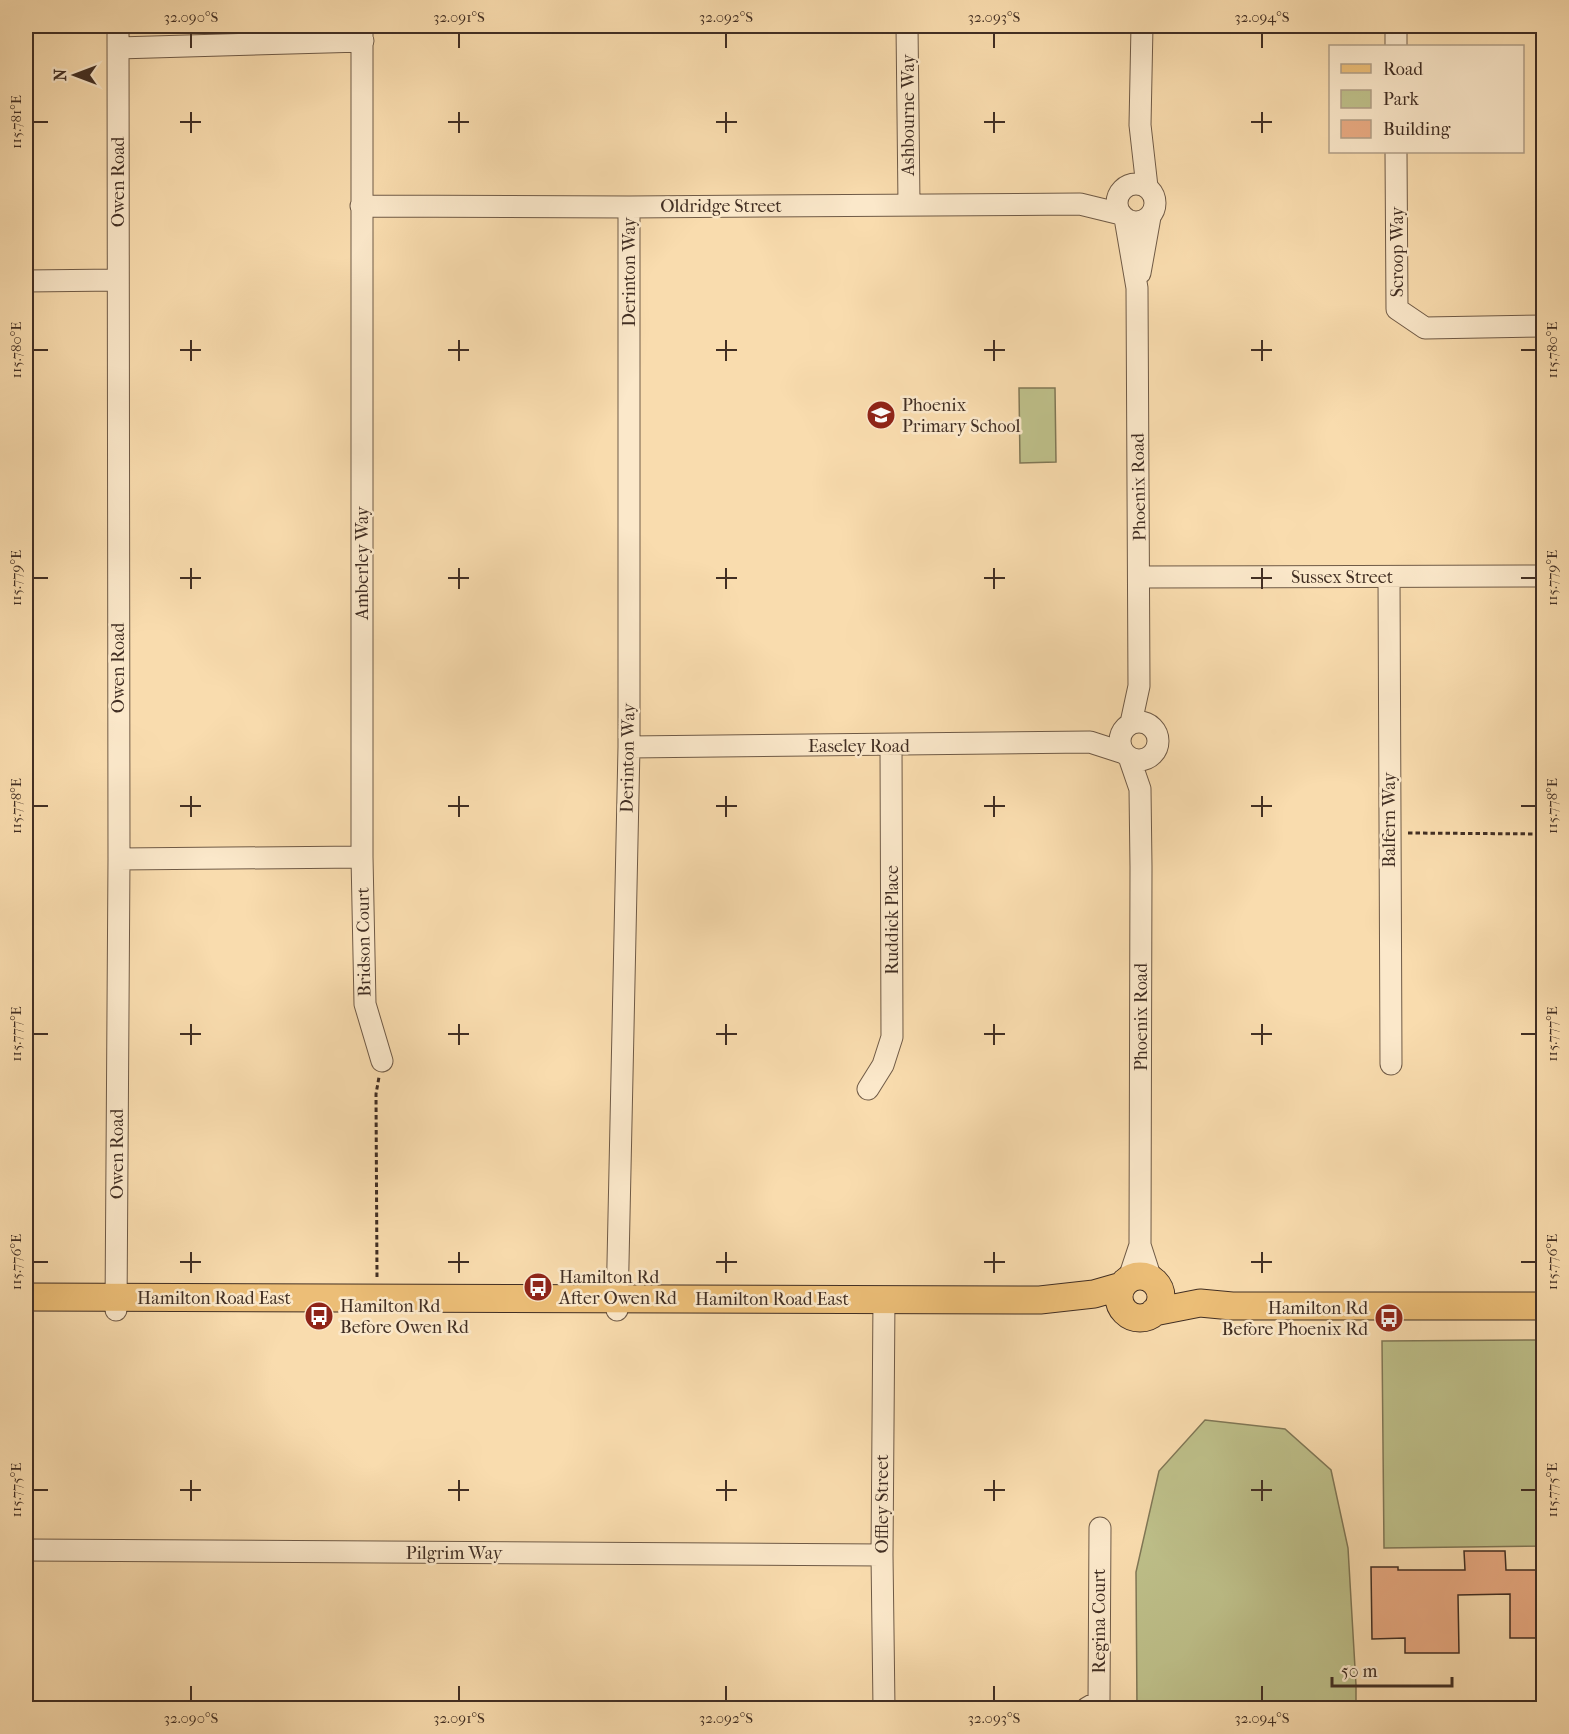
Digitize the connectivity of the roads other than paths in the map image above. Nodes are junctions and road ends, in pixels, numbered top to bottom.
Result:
1 (118, 26) edge
2 (907, 26) edge
3 (1142, 26) edge
4 (1396, 26) edge
5 (363, 33) edge
6 (1396, 45) edge
7 (118, 48) junction
8 (1396, 153) edge
9 (1133, 187) junction
10 (909, 204) junction
11 (1080, 204) junction
12 (361, 206) junction
13 (629, 207) junction
14 (1123, 216) junction
15 (1150, 217) junction
16 (118, 280) junction
17 (26, 281) edge
18 (1137, 288) junction
19 (1544, 326) edge
20 (1544, 576) edge
21 (1140, 577) junction
22 (1389, 577) junction
23 (1136, 725) junction
24 (1090, 742) junction
25 (891, 746) junction
26 (629, 747) junction
27 (1127, 755) junction
28 (1153, 755) junction
29 (1140, 789) junction
30 (362, 857) junction
31 (119, 860) junction
32 (382, 1061) road end
33 (1391, 1064) dead end
34 (868, 1089) dead end
35 (1136, 1287) junction
36 (26, 1297) edge
37 (1200, 1303) junction
38 (116, 1304) junction
39 (617, 1304) junction
40 (884, 1305) junction
41 (1544, 1306) edge
42 (26, 1310) edge
43 (1100, 1528) dead end
44 (26, 1550) edge
45 (882, 1555) junction
46 (884, 1708) edge
47 (1088, 1708) edge

1 - 7 street, Owen Road
2 - 10 street, Ashbourne Way
3 - 9 street
4 - 6 street
5 - 7 street
5 - 12 street, Amberley Way
7 - 16 street, Owen Road
8 - 19 street, Scroop Way
9 - 11 street, Oldridge Street
9 - 14 street
9 - 15 street
10 - 11 street, Oldridge Street
10 - 13 street, Oldridge Street
11 - 14 street, Oldridge Street
12 - 13 street, Oldridge Street
12 - 30 street, Amberley Way
13 - 26 street, Derinton Way
14 - 15 street
14 - 18 street, Phoenix Road
15 - 18 street, Phoenix Road
16 - 17 street
16 - 31 street, Owen Road
18 - 21 street, Phoenix Road
20 - 22 street, Sussex Street
21 - 22 street, Sussex Street
21 - 23 street, Phoenix Road
22 - 33 street, Balfern Way
23 - 24 street, Easeley Road
23 - 27 street
23 - 28 street
24 - 25 street, Easeley Road
24 - 27 street, Easeley Road
25 - 26 street, Easeley Road
25 - 34 street, Ruddick Place
26 - 39 street, Derinton Way
27 - 28 street
27 - 29 street, Phoenix Road
28 - 29 street, Phoenix Road
29 - 35 street, Phoenix Road
30 - 31 street
30 - 32 street, Bridson Court
31 - 38 street, Owen Road
35 - 37 main road
35 - 37 main road
35 - 40 main road, Hamilton Road East
36 - 38 main road, Hamilton Road East
37 - 41 main road
38 - 39 main road, Hamilton Road East
38 - 42 main road, Hamilton Road East
39 - 40 main road, Hamilton Road East
40 - 45 street, Offley Street
43 - 47 street, Regina Court
44 - 45 street, Pilgrim Way
45 - 46 street, Offley Street

